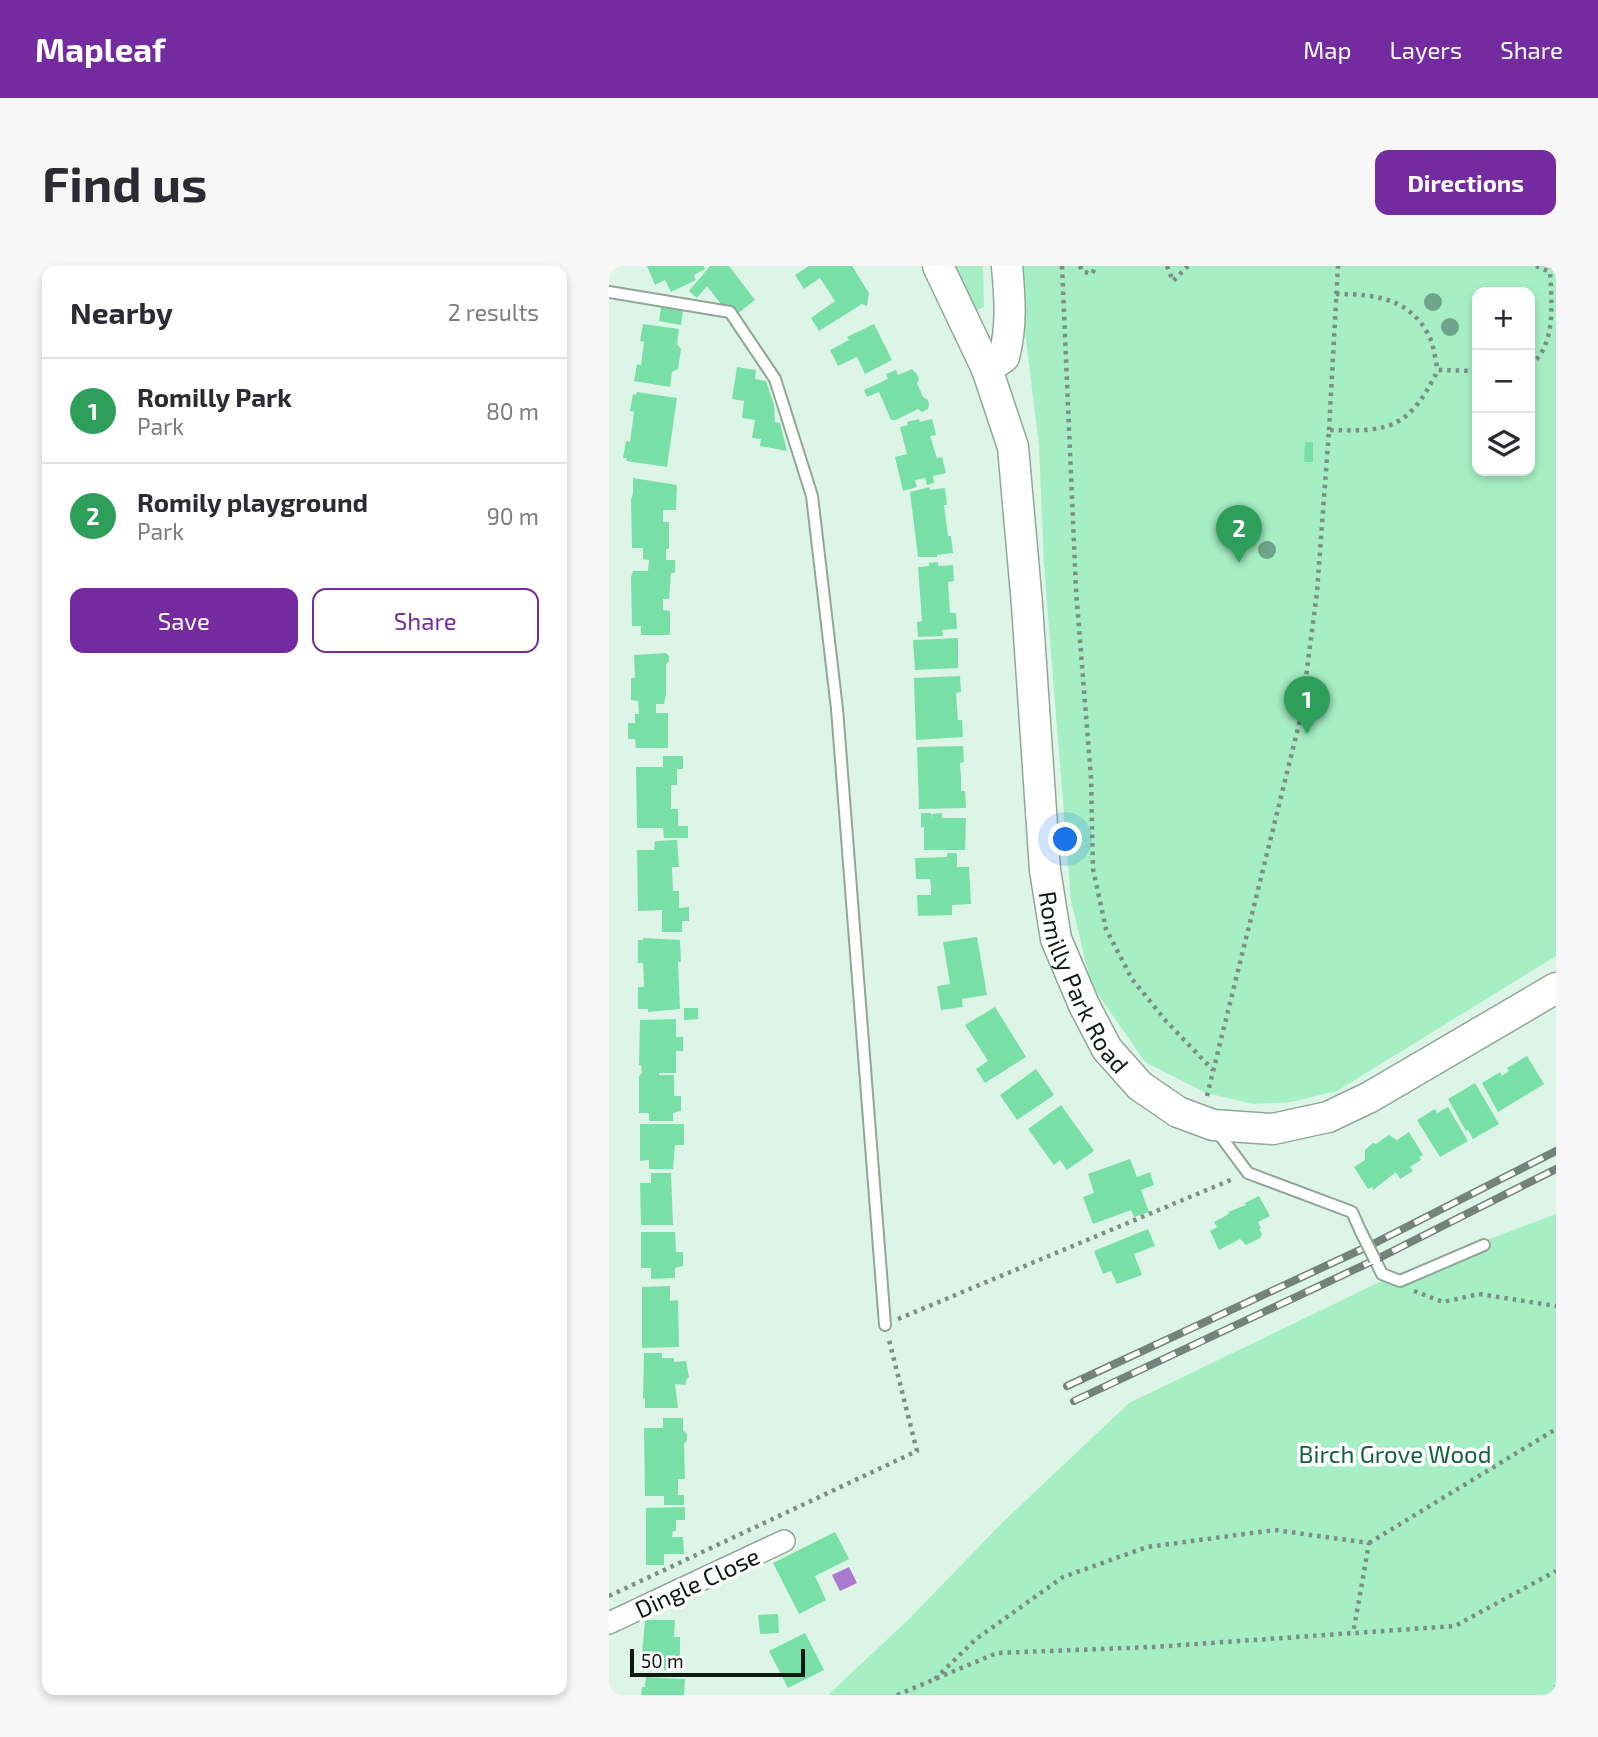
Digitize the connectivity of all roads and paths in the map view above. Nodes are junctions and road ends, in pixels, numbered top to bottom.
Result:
1 (938, 266) edge
2 (1007, 266) edge
3 (1062, 266) edge
4 (1080, 266) edge
5 (1096, 266) edge
6 (1167, 266) edge
7 (1188, 266) edge
8 (1338, 266) edge
9 (1536, 266) edge
10 (1551, 269) edge
11 (609, 292) edge
12 (1336, 293) junction
13 (1535, 362) edge
14 (988, 369) junction
15 (1438, 370) junction
16 (1472, 371) edge
17 (1329, 430) junction
18 (1556, 988) edge
19 (1213, 1070) junction
20 (1213, 1125) junction
21 (1248, 1173) junction
22 (1484, 1245) dead end
23 (1399, 1281) junction
24 (1556, 1306) edge
25 (885, 1325) junction
26 (1556, 1430) edge
27 (784, 1541) dead end
28 (1369, 1543) junction
29 (1556, 1572) edge
30 (609, 1596) edge
31 (609, 1623) edge
32 (1353, 1634) junction
33 (933, 1681) junction
34 (1556, 1686) edge
35 (897, 1695) edge
36 (1553, 1695) edge

1 - 14 street, Romilly Park Road
2 - 14 street
3 - 19 path
4 - 5 path
6 - 7 path
8 - 12 path
9 - 10 path
10 - 13 path
11 - 25 lane
12 - 15 path
12 - 17 path
14 - 20 street, Romilly Park Road
15 - 16 path
15 - 17 path
17 - 19 path
18 - 20 street, Romilly Park Road
19 - 20 path
20 - 21 lane
21 - 23 lane, bridge
21 - 25 path
22 - 23 lane
23 - 24 path
25 - 30 path
26 - 28 path
27 - 31 street, Dingle Close
28 - 32 path
28 - 33 path
29 - 32 path
32 - 33 path
33 - 35 path
34 - 36 path

